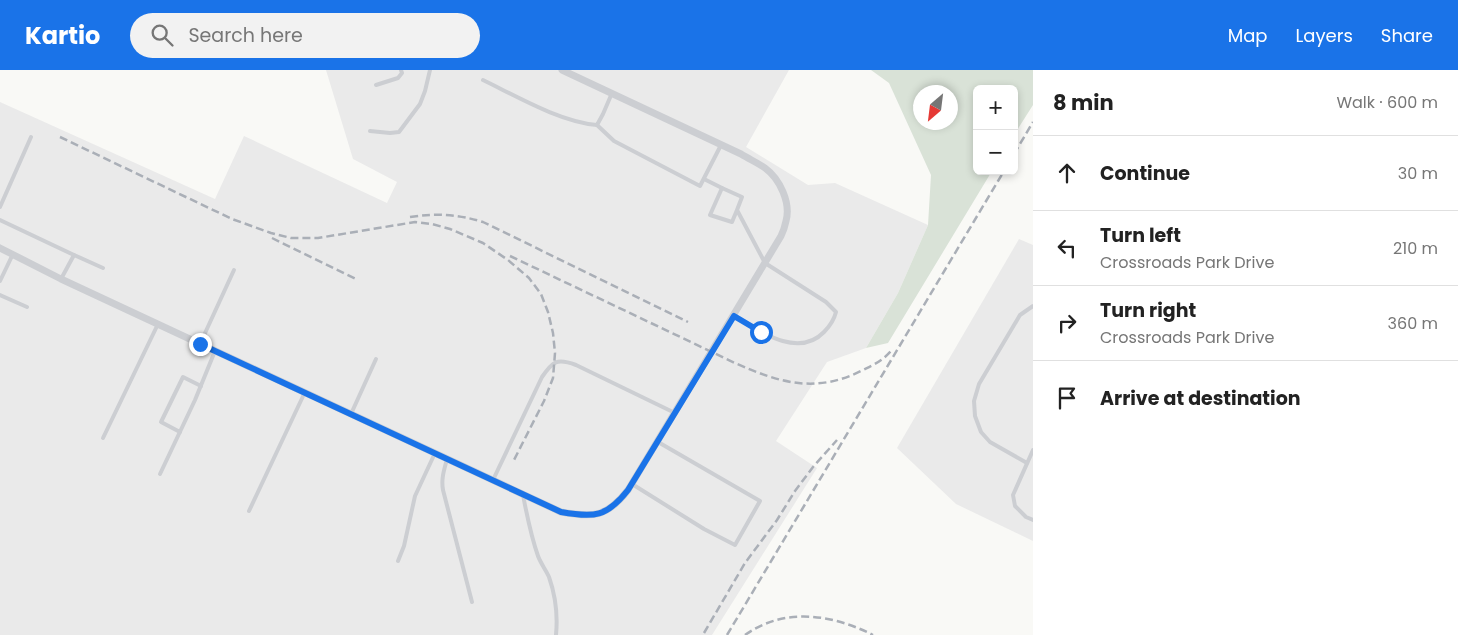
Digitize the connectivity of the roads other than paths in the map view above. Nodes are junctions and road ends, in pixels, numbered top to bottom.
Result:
1 (402, 70) edge
2 (430, 70) edge
3 (562, 70) edge
4 (483, 80) dead end
5 (376, 84) dead end
6 (612, 94) junction
7 (597, 125) junction
8 (370, 130) dead end
9 (31, 137) dead end
10 (721, 145) junction
11 (704, 178) junction
12 (722, 188) junction
13 (0, 207) edge
14 (737, 210) junction
15 (0, 220) edge
16 (0, 248) edge
17 (13, 254) junction
18 (74, 255) junction
19 (765, 263) junction
20 (103, 268) dead end
21 (234, 270) dead end
22 (61, 279) junction
23 (0, 281) edge
24 (0, 295) edge
25 (1033, 306) edge
26 (27, 307) dead end
27 (734, 316) junction
28 (158, 324) junction
29 (200, 344) junction
30 (215, 351) junction
31 (376, 359) dead end
32 (201, 386) junction
33 (305, 392) junction
34 (675, 413) junction
35 (351, 414) junction
36 (180, 432) junction
37 (103, 438) dead end
38 (658, 442) junction
39 (1033, 452) edge
40 (434, 454) junction
41 (447, 460) junction
42 (1027, 463) junction
43 (160, 474) dead end
44 (492, 481) junction
45 (632, 484) junction
46 (522, 495) junction
47 (249, 511) dead end
48 (1033, 520) edge
49 (398, 561) dead end
50 (472, 602) dead end
51 (556, 635) edge

1 - 5 lane
2 - 8 lane
3 - 6 street
4 - 7 lane
6 - 7 lane
6 - 10 street
7 - 11 lane
9 - 13 lane
10 - 11 lane
10 - 19 street
11 - 12 lane
12 - 14 lane
12 - 14 lane
14 - 19 lane
15 - 18 lane
16 - 17 street
17 - 22 street
17 - 23 lane
18 - 20 lane
18 - 22 lane
19 - 27 street
19 - 27 lane
21 - 29 lane
22 - 28 street
24 - 26 lane
25 - 42 lane
27 - 34 street
28 - 29 street
28 - 37 lane
29 - 30 street
30 - 32 lane
30 - 33 street
31 - 35 lane
32 - 36 lane
32 - 36 lane
33 - 35 street
33 - 47 lane
34 - 38 street
34 - 44 lane
35 - 40 street
36 - 43 lane
38 - 45 street
38 - 45 lane
39 - 42 lane
40 - 41 street
40 - 49 lane
41 - 44 street
41 - 50 lane
42 - 48 lane
44 - 46 street
45 - 46 street
46 - 51 lane

